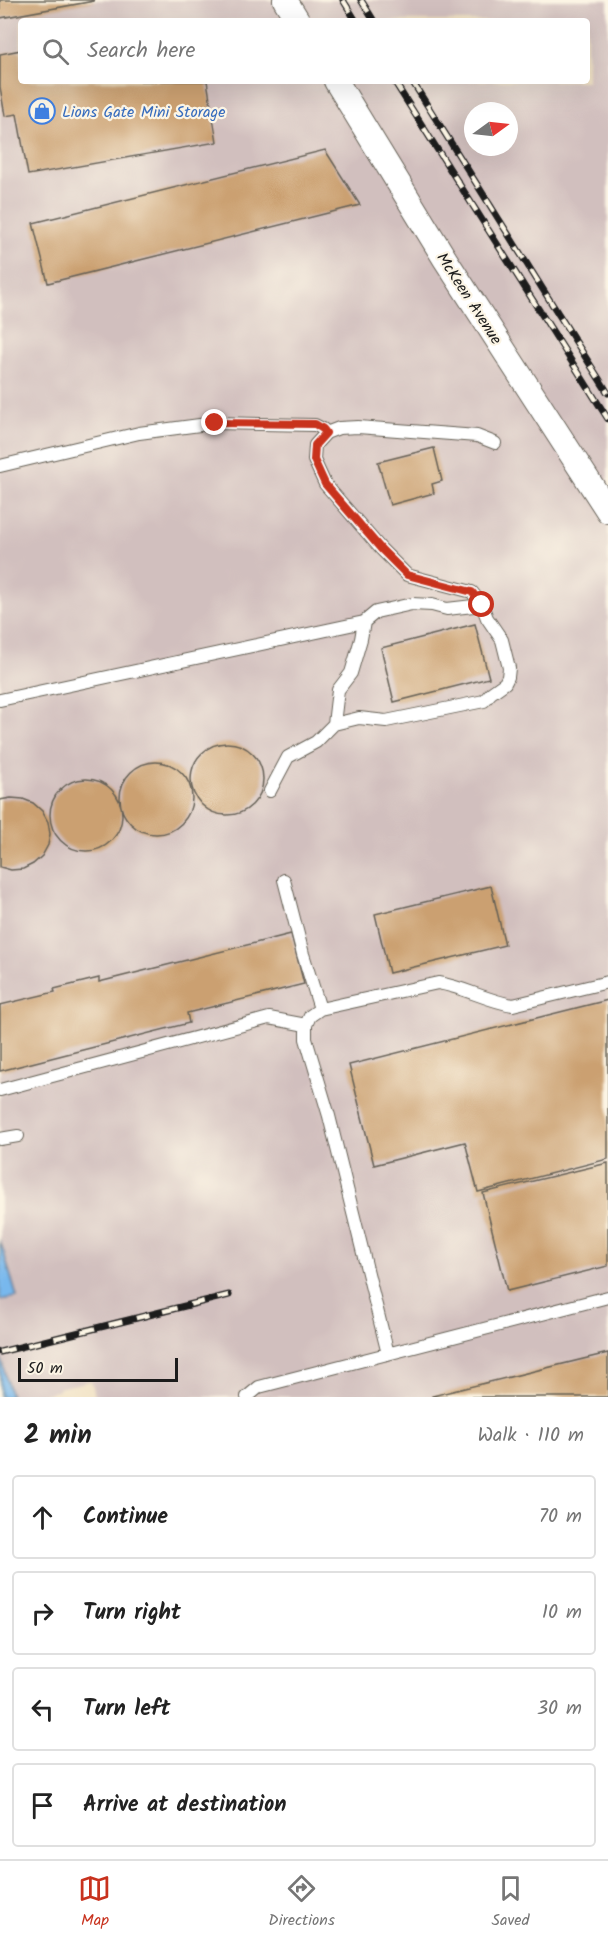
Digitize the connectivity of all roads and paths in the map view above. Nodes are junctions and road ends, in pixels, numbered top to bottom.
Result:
1 (285, 0) edge
2 (296, 18) edge
3 (338, 84) edge
4 (326, 433) junction
5 (495, 443) dead end
6 (0, 466) edge
7 (608, 512) edge
8 (482, 605) junction
9 (364, 622) junction
10 (0, 700) edge
11 (334, 724) junction
12 (270, 791) dead end
13 (284, 880) dead end
14 (608, 982) edge
15 (320, 1009) junction
16 (306, 1025) junction
17 (0, 1090) edge
18 (18, 1136) dead end
19 (0, 1139) edge
20 (608, 1298) edge
21 (388, 1353) junction
22 (246, 1397) edge

1 - 2 street
3 - 7 street, McKeen Avenue
4 - 5 lane
4 - 6 lane
4 - 8 lane
8 - 9 lane
8 - 11 lane
9 - 10 lane
9 - 11 lane
11 - 12 lane
13 - 15 lane
14 - 15 lane
15 - 16 lane
16 - 17 lane
16 - 21 lane
18 - 19 lane
20 - 21 lane
21 - 22 lane

